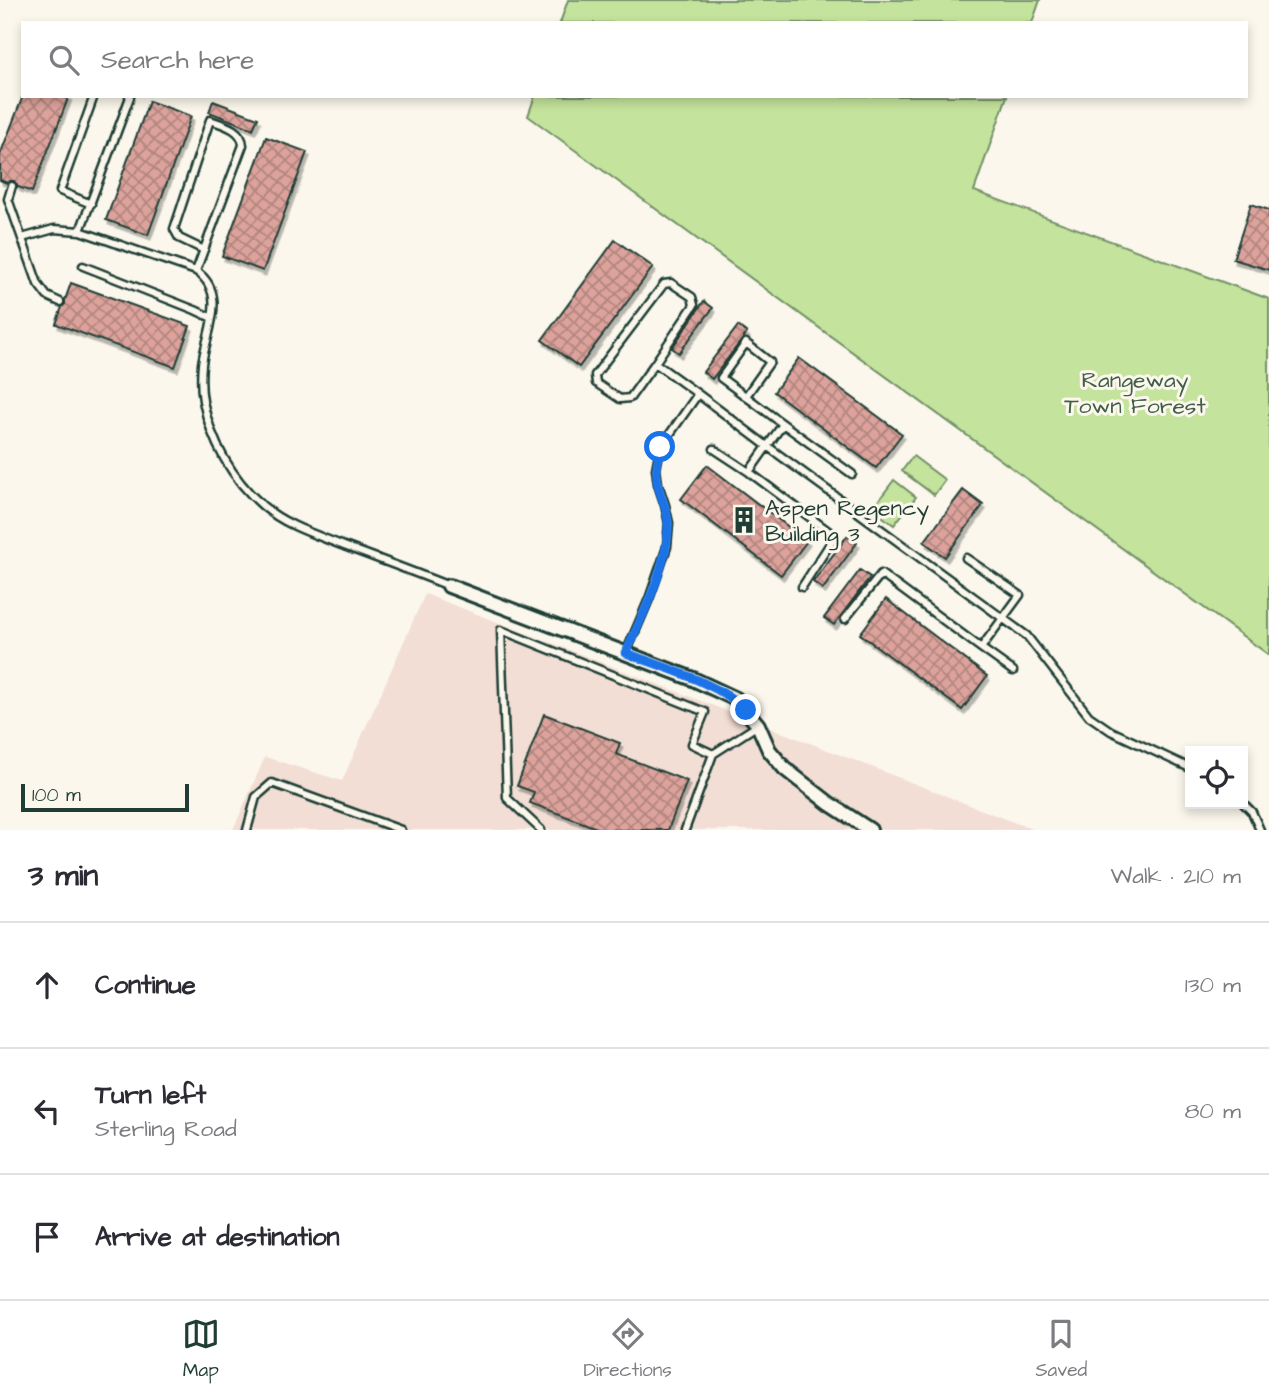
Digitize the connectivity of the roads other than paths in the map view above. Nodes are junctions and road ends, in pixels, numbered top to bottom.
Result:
1 (93, 98) edge
2 (130, 98) edge
3 (12, 186) dead end
4 (91, 204) junction
5 (80, 231) junction
6 (22, 238) junction
7 (204, 250) junction
8 (83, 266) dead end
9 (196, 271) junction
10 (60, 303) dead end
11 (212, 318) junction
12 (655, 363) junction
13 (698, 394) junction
14 (746, 396) junction
15 (783, 424) junction
16 (767, 446) junction
17 (714, 449) dead end
18 (749, 472) junction
19 (852, 474) dead end
20 (966, 558) dead end
21 (449, 586) joint
22 (802, 587) dead end
23 (1003, 618) junction
24 (845, 619) dead end
25 (981, 648) junction
26 (626, 653) junction
27 (1013, 671) dead end
28 (758, 725) junction
29 (713, 754) junction
30 (1185, 766) edge
31 (1248, 808) edge
32 (247, 830) edge
33 (401, 830) edge
34 (541, 830) edge
35 (685, 830) edge
36 (870, 830) edge
37 (1260, 830) edge

1 - 4 lane
2 - 4 lane
3 - 6 lane
4 - 5 lane
5 - 6 lane
5 - 9 lane
6 - 10 lane
7 - 7 lane
7 - 9 lane
8 - 11 lane
9 - 11 lane
11 - 21 lane
12 - 12 lane
12 - 13 lane
13 - 16 lane
13 - 26 lane
14 - 14 lane
14 - 15 lane
15 - 16 lane
15 - 19 lane
16 - 18 lane
16 - 23 lane
17 - 18 lane
18 - 22 lane
20 - 23 lane
21 - 26 street
23 - 25 lane
23 - 30 lane
24 - 25 lane
25 - 27 lane
26 - 28 street
28 - 29 lane
28 - 36 street
29 - 34 lane
29 - 35 lane
31 - 37 lane
32 - 33 lane

